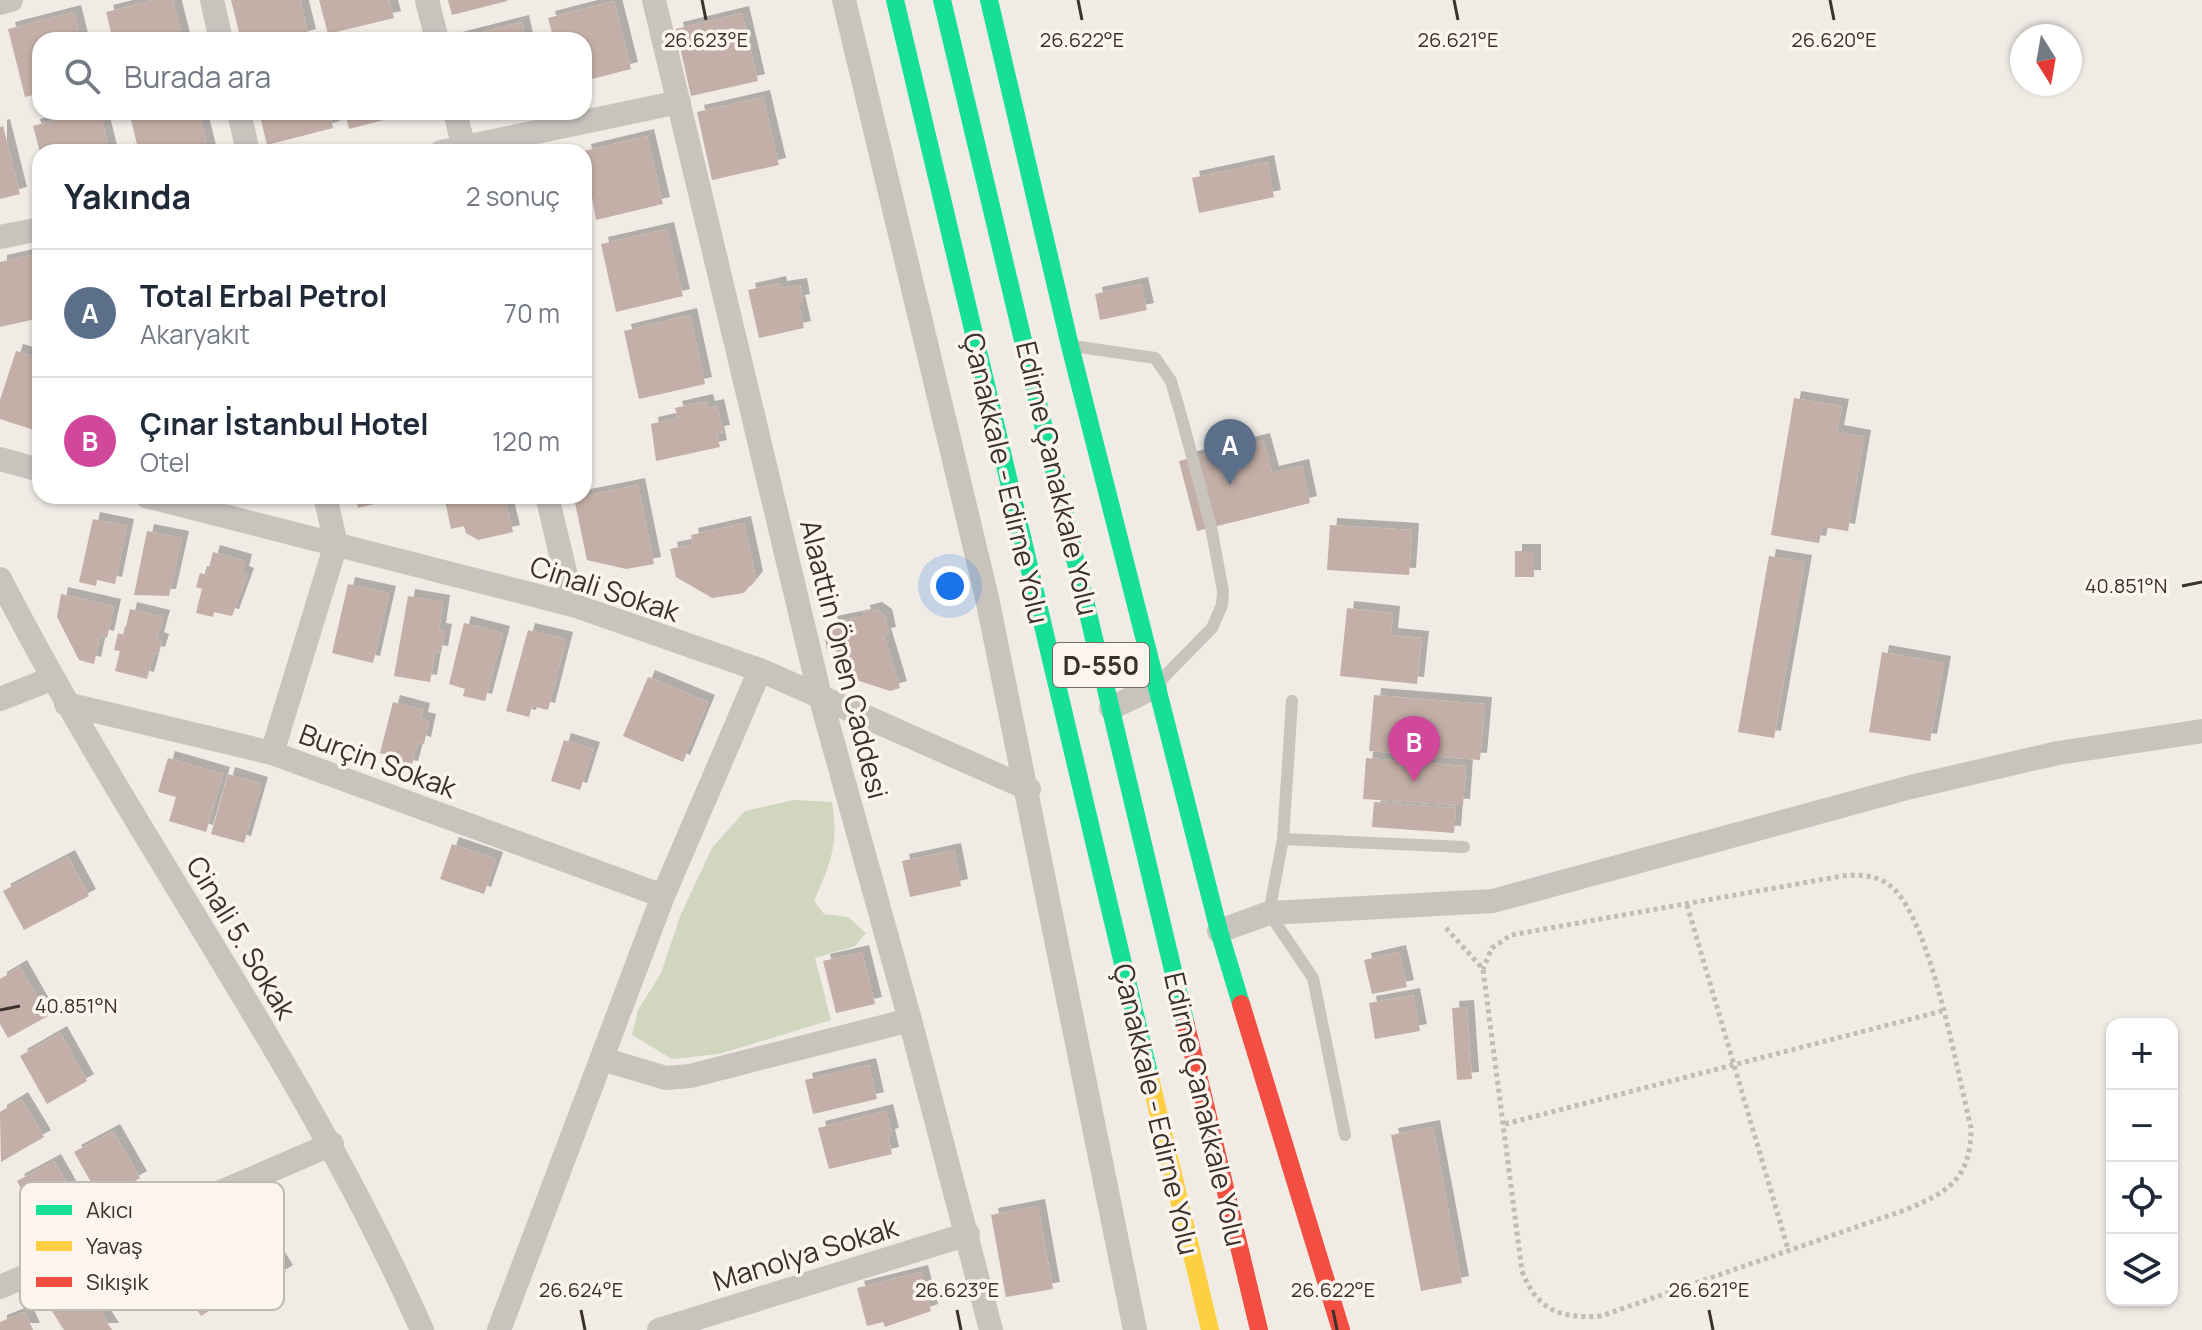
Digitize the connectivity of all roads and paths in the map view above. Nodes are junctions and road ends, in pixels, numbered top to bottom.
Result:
1 (11, 0) edge
2 (212, 0) edge
3 (427, 0) edge
4 (654, 0) edge
5 (844, 0) edge
6 (895, 0) edge
7 (942, 0) edge
8 (989, 0) edge
9 (0, 3) edge
10 (219, 32) edge
11 (435, 32) edge
12 (679, 102) junction
13 (241, 120) edge
14 (455, 120) edge
15 (246, 144) edge
16 (456, 144) edge
17 (488, 144) edge
18 (32, 231) edge
19 (0, 237) edge
20 (1070, 346) junction
21 (1029, 353) junction
22 (0, 459) edge
23 (32, 468) edge
24 (178, 504) edge
25 (327, 504) edge
26 (549, 504) edge
27 (336, 544) junction
28 (0, 579) edge
29 (573, 605) junction
30 (760, 670) junction
31 (51, 679) junction
32 (1155, 687) junction
33 (820, 696) junction
34 (0, 699) edge
35 (1292, 701) dead end
36 (66, 704) junction
37 (1111, 708) junction
38 (2202, 731) edge
39 (272, 753) junction
40 (1029, 789) junction
41 (1283, 839) junction
42 (1464, 847) dead end
43 (663, 896) junction
44 (1687, 905) junction
45 (1427, 906) junction
46 (1269, 913) junction
47 (1219, 931) junction
48 (1483, 969) junction
49 (1942, 1011) junction
50 (910, 1020) junction
51 (602, 1059) junction
52 (1737, 1067) junction
53 (1505, 1124) junction
54 (1345, 1135) dead end
55 (332, 1144) junction
56 (239, 1182) edge
57 (968, 1234) junction
58 (1788, 1249) junction
59 (422, 1330) edge
60 (499, 1330) edge
61 (659, 1330) edge
62 (991, 1330) edge
63 (1135, 1330) edge
64 (1210, 1330) edge
65 (1259, 1330) edge
66 (1341, 1330) edge

1 - 9 street
2 - 10 street
3 - 11 street
4 - 12 street, Alaattin Önen Caddesi
5 - 40 street
6 - 64 main road, Çanakkale - Edirne Yolu / D-550
7 - 21 main road, Edirne Çanakkale Yolu / D-550
8 - 20 main road
12 - 17 street
12 - 33 street, Alaattin Önen Caddesi
13 - 15 street
14 - 16 street
18 - 19 street
20 - 21 street
20 - 32 main road
20 - 32 lane
21 - 37 main road, Edirne Çanakkale Yolu / D-550
22 - 23 street
24 - 27 street, Cinali Sokak
25 - 27 street
26 - 29 street
27 - 29 street, Cinali Sokak
27 - 39 street
28 - 31 street, Cinali 5. Sokak
29 - 30 street, Cinali Sokak
30 - 33 street, Cinali Sokak
30 - 43 street
31 - 34 street
31 - 36 street, Cinali 5. Sokak
32 - 37 street
32 - 47 main road
33 - 40 street, Cinali Sokak
33 - 50 street, Alaattin Önen Caddesi
35 - 41 lane
36 - 39 street, Burçin Sokak
36 - 55 street, Cinali 5. Sokak
37 - 65 main road, Edirne Çanakkale Yolu / D-550
38 - 45 street
39 - 43 street, Burçin Sokak
40 - 63 street
41 - 42 lane
41 - 46 lane
43 - 51 street
44 - 48 path
44 - 49 path
44 - 52 path
45 - 46 street
45 - 48 path
46 - 47 street
46 - 54 lane
47 - 66 main road
48 - 53 path
49 - 52 path
49 - 58 path
50 - 51 street
50 - 57 street, Alaattin Önen Caddesi
51 - 60 street
52 - 53 path
52 - 58 path
53 - 58 path
55 - 56 street
55 - 59 street, Cinali 5. Sokak
57 - 61 street, Manolya Sokak
57 - 62 street, Alaattin Önen Caddesi

